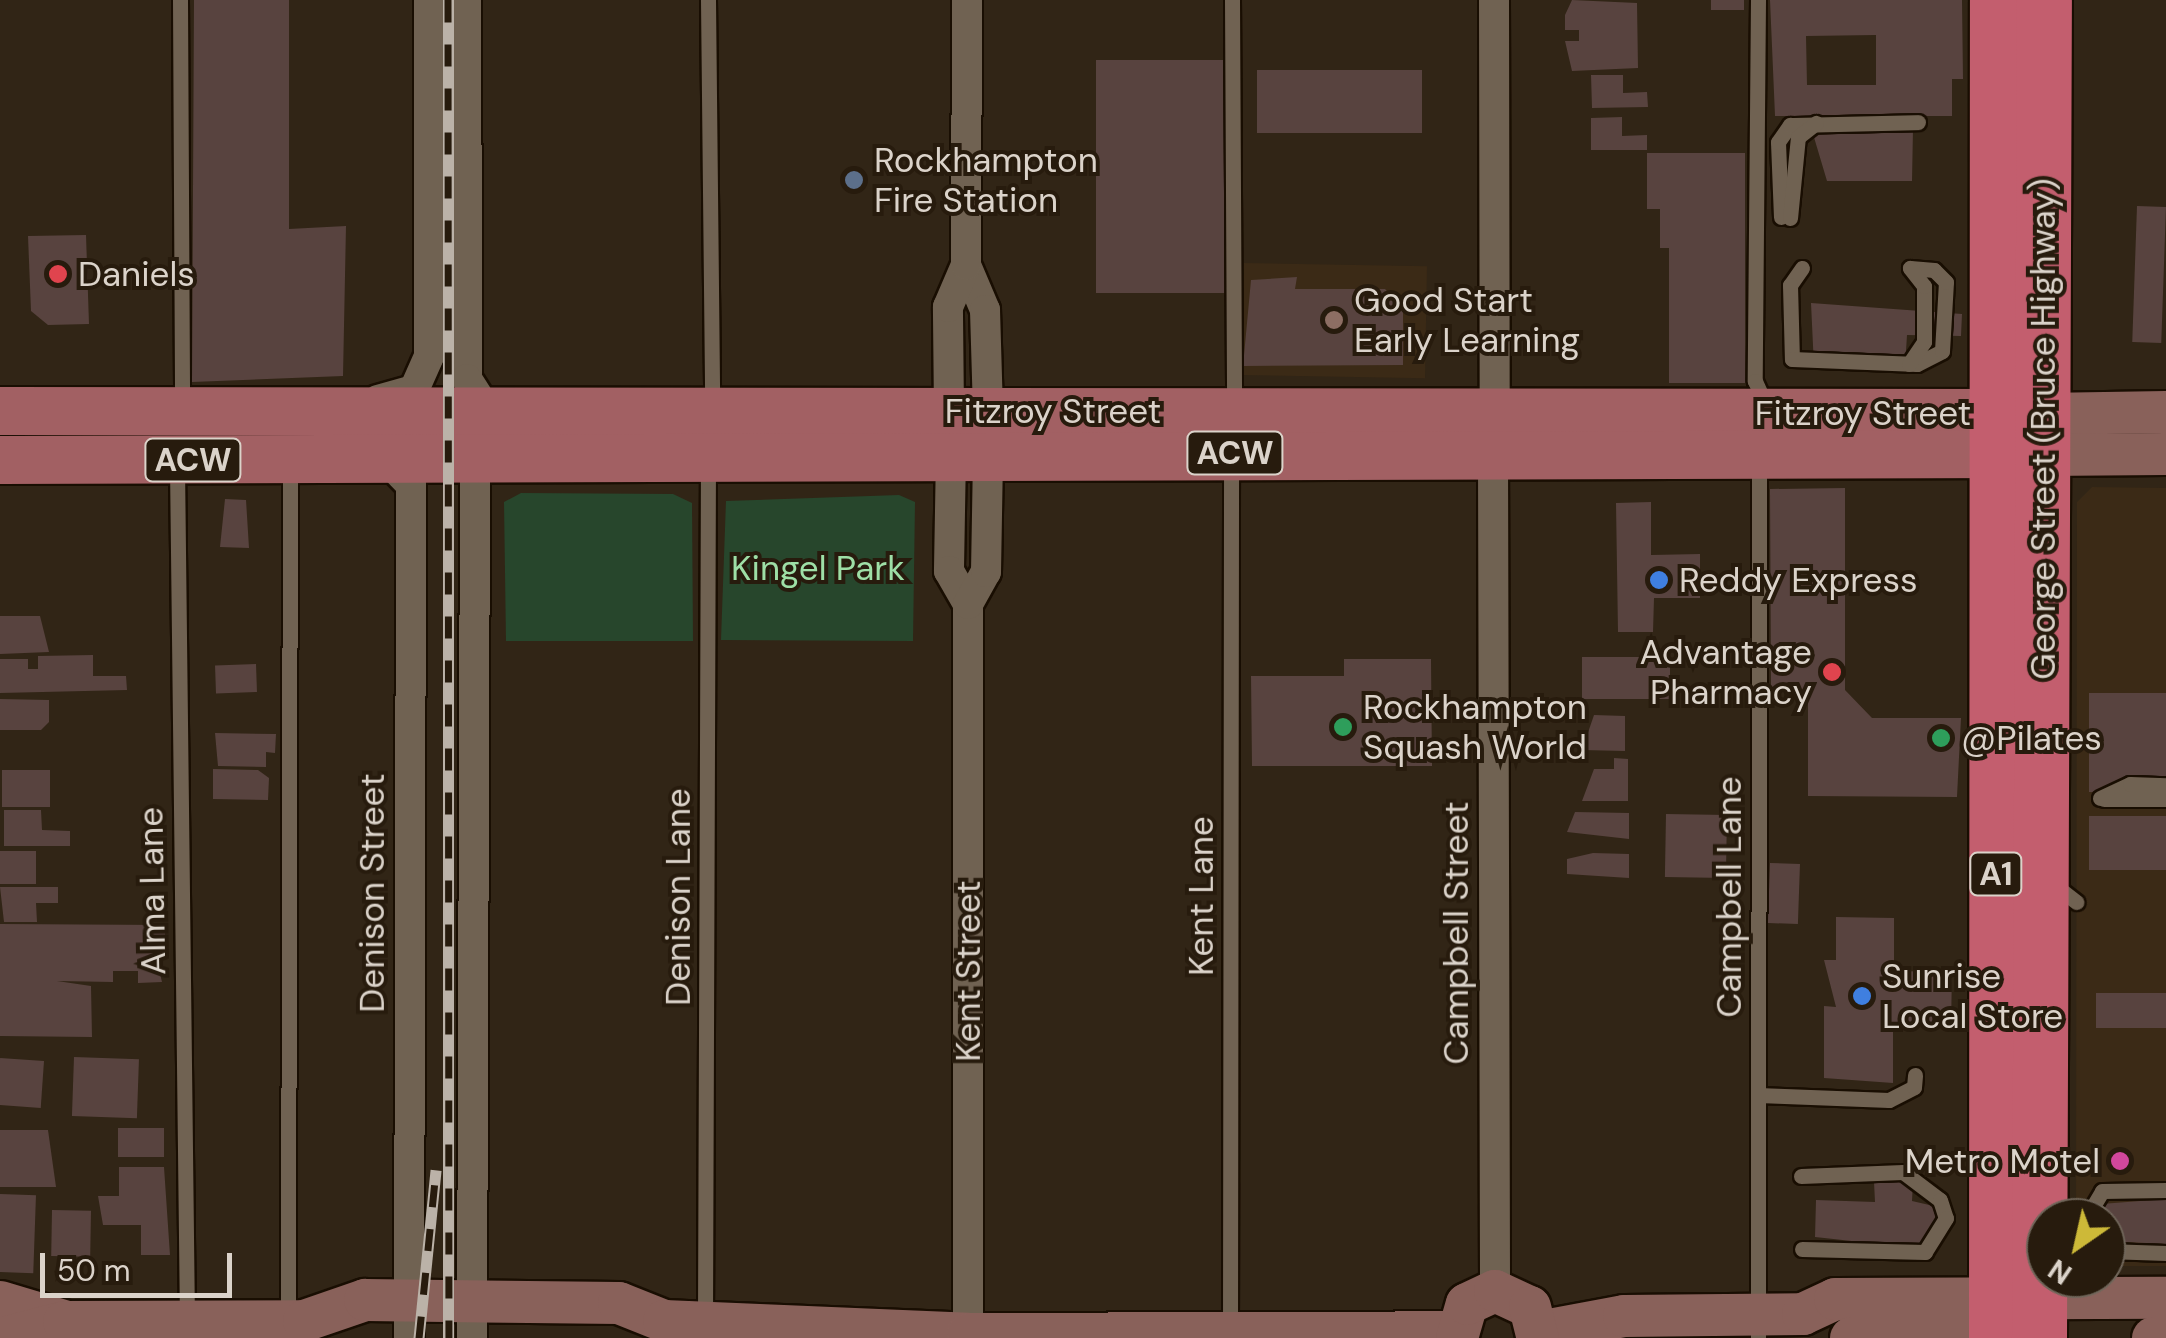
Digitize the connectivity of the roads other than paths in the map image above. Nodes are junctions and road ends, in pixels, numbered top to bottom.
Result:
1 (180, 0) edge
2 (430, 0) edge
3 (466, 0) edge
4 (708, 0) edge
5 (968, 0) edge
6 (1232, 0) edge
7 (1494, 0) edge
8 (1758, 0) edge
9 (1997, 0) edge
10 (2044, 0) edge
11 (1758, 117) junction
12 (1918, 122) dead end
13 (1786, 218) dead end
14 (1802, 268) dead end
15 (1910, 268) dead end
16 (0, 412) edge
17 (182, 412) junction
18 (1728, 412) junction
19 (1784, 412) junction
20 (2166, 412) edge
21 (252, 415) junction
22 (969, 432) junction
23 (1233, 432) junction
24 (710, 433) junction
25 (1494, 434) junction
26 (2019, 434) junction
27 (482, 437) junction
28 (2166, 454) edge
29 (1759, 456) junction
30 (386, 459) junction
31 (0, 460) edge
32 (177, 460) junction
33 (290, 460) junction
34 (2166, 785) edge
35 (2166, 800) edge
36 (1915, 1074) dead end
37 (1758, 1095) junction
38 (1801, 1176) dead end
39 (2166, 1190) edge
40 (2098, 1198) edge
41 (1802, 1248) dead end
42 (2126, 1253) edge
43 (2166, 1254) edge
44 (1495, 1291) junction
45 (2166, 1298) edge
46 (0, 1302) edge
47 (1803, 1314) junction
48 (409, 1320) edge
49 (471, 1320) edge
50 (296, 1321) junction
51 (64, 1322) junction
52 (188, 1322) junction
53 (1758, 1326) edge
54 (2021, 1327) edge
55 (231, 1330) edge
56 (676, 1330) edge
57 (1457, 1335) edge
58 (1538, 1335) edge
59 (968, 1336) edge
60 (1230, 1336) edge
61 (3, 1338) edge
62 (358, 1338) edge
63 (1839, 1338) edge
64 (1850, 1338) edge
65 (2153, 1338) edge
66 (2166, 1338) edge

1 - 17 lane
2 - 21 street
3 - 27 street
4 - 24 lane, Denison Lane
5 - 22 street, Kent Street
6 - 23 lane, Kent Lane
7 - 25 street, Campbell Street
8 - 11 lane
9 - 26 highway, George Street (Bruce Highway) / A1
10 - 26 highway, George Street (Bruce Highway) / A1
11 - 18 lane
11 - 19 lane
12 - 13 lane
14 - 15 lane
16 - 17 main road, Fitzroy Street / ACW
17 - 21 main road, Fitzroy Street / ACW
18 - 19 main road, Fitzroy Street / ACW
18 - 25 main road, Fitzroy Street / ACW
19 - 26 main road, Fitzroy Street / ACW
20 - 26 street, Fitzroy Street
21 - 27 main road, Fitzroy Street / ACW
22 - 23 main road, Fitzroy Street / ACW
22 - 24 main road, Fitzroy Street / ACW
22 - 59 street, Kent Street
23 - 25 main road, Fitzroy Street / ACW
23 - 60 lane, Kent Lane
24 - 27 main road, Fitzroy Street / ACW
24 - 56 lane, Denison Lane
25 - 29 main road, Fitzroy Street / ACW
25 - 44 street, Campbell Street
26 - 28 street, Fitzroy Street
26 - 29 main road, Fitzroy Street / ACW
26 - 54 highway, George Street (Bruce Highway) / A1
26 - 54 highway, George Street (Bruce Highway) / A1
27 - 30 main road, Fitzroy Street / ACW
27 - 49 street
29 - 37 lane, Campbell Lane
30 - 33 main road, Fitzroy Street / ACW
30 - 48 street, Denison Street
31 - 32 main road, Fitzroy Street / ACW
32 - 33 main road, Fitzroy Street / ACW
32 - 52 lane, Alma Lane
33 - 50 lane
34 - 35 lane
36 - 37 lane
37 - 53 lane, Campbell Lane
38 - 41 lane
39 - 40 lane
42 - 43 lane
44 - 57 street
44 - 58 street
45 - 54 street
46 - 51 street
47 - 53 street
47 - 54 street
47 - 63 street
48 - 49 street
48 - 50 street
49 - 56 street
50 - 55 street
50 - 62 street
51 - 52 street
51 - 61 street
52 - 55 street
53 - 58 street
54 - 64 street
56 - 59 street
57 - 60 street
59 - 60 street
65 - 66 street

